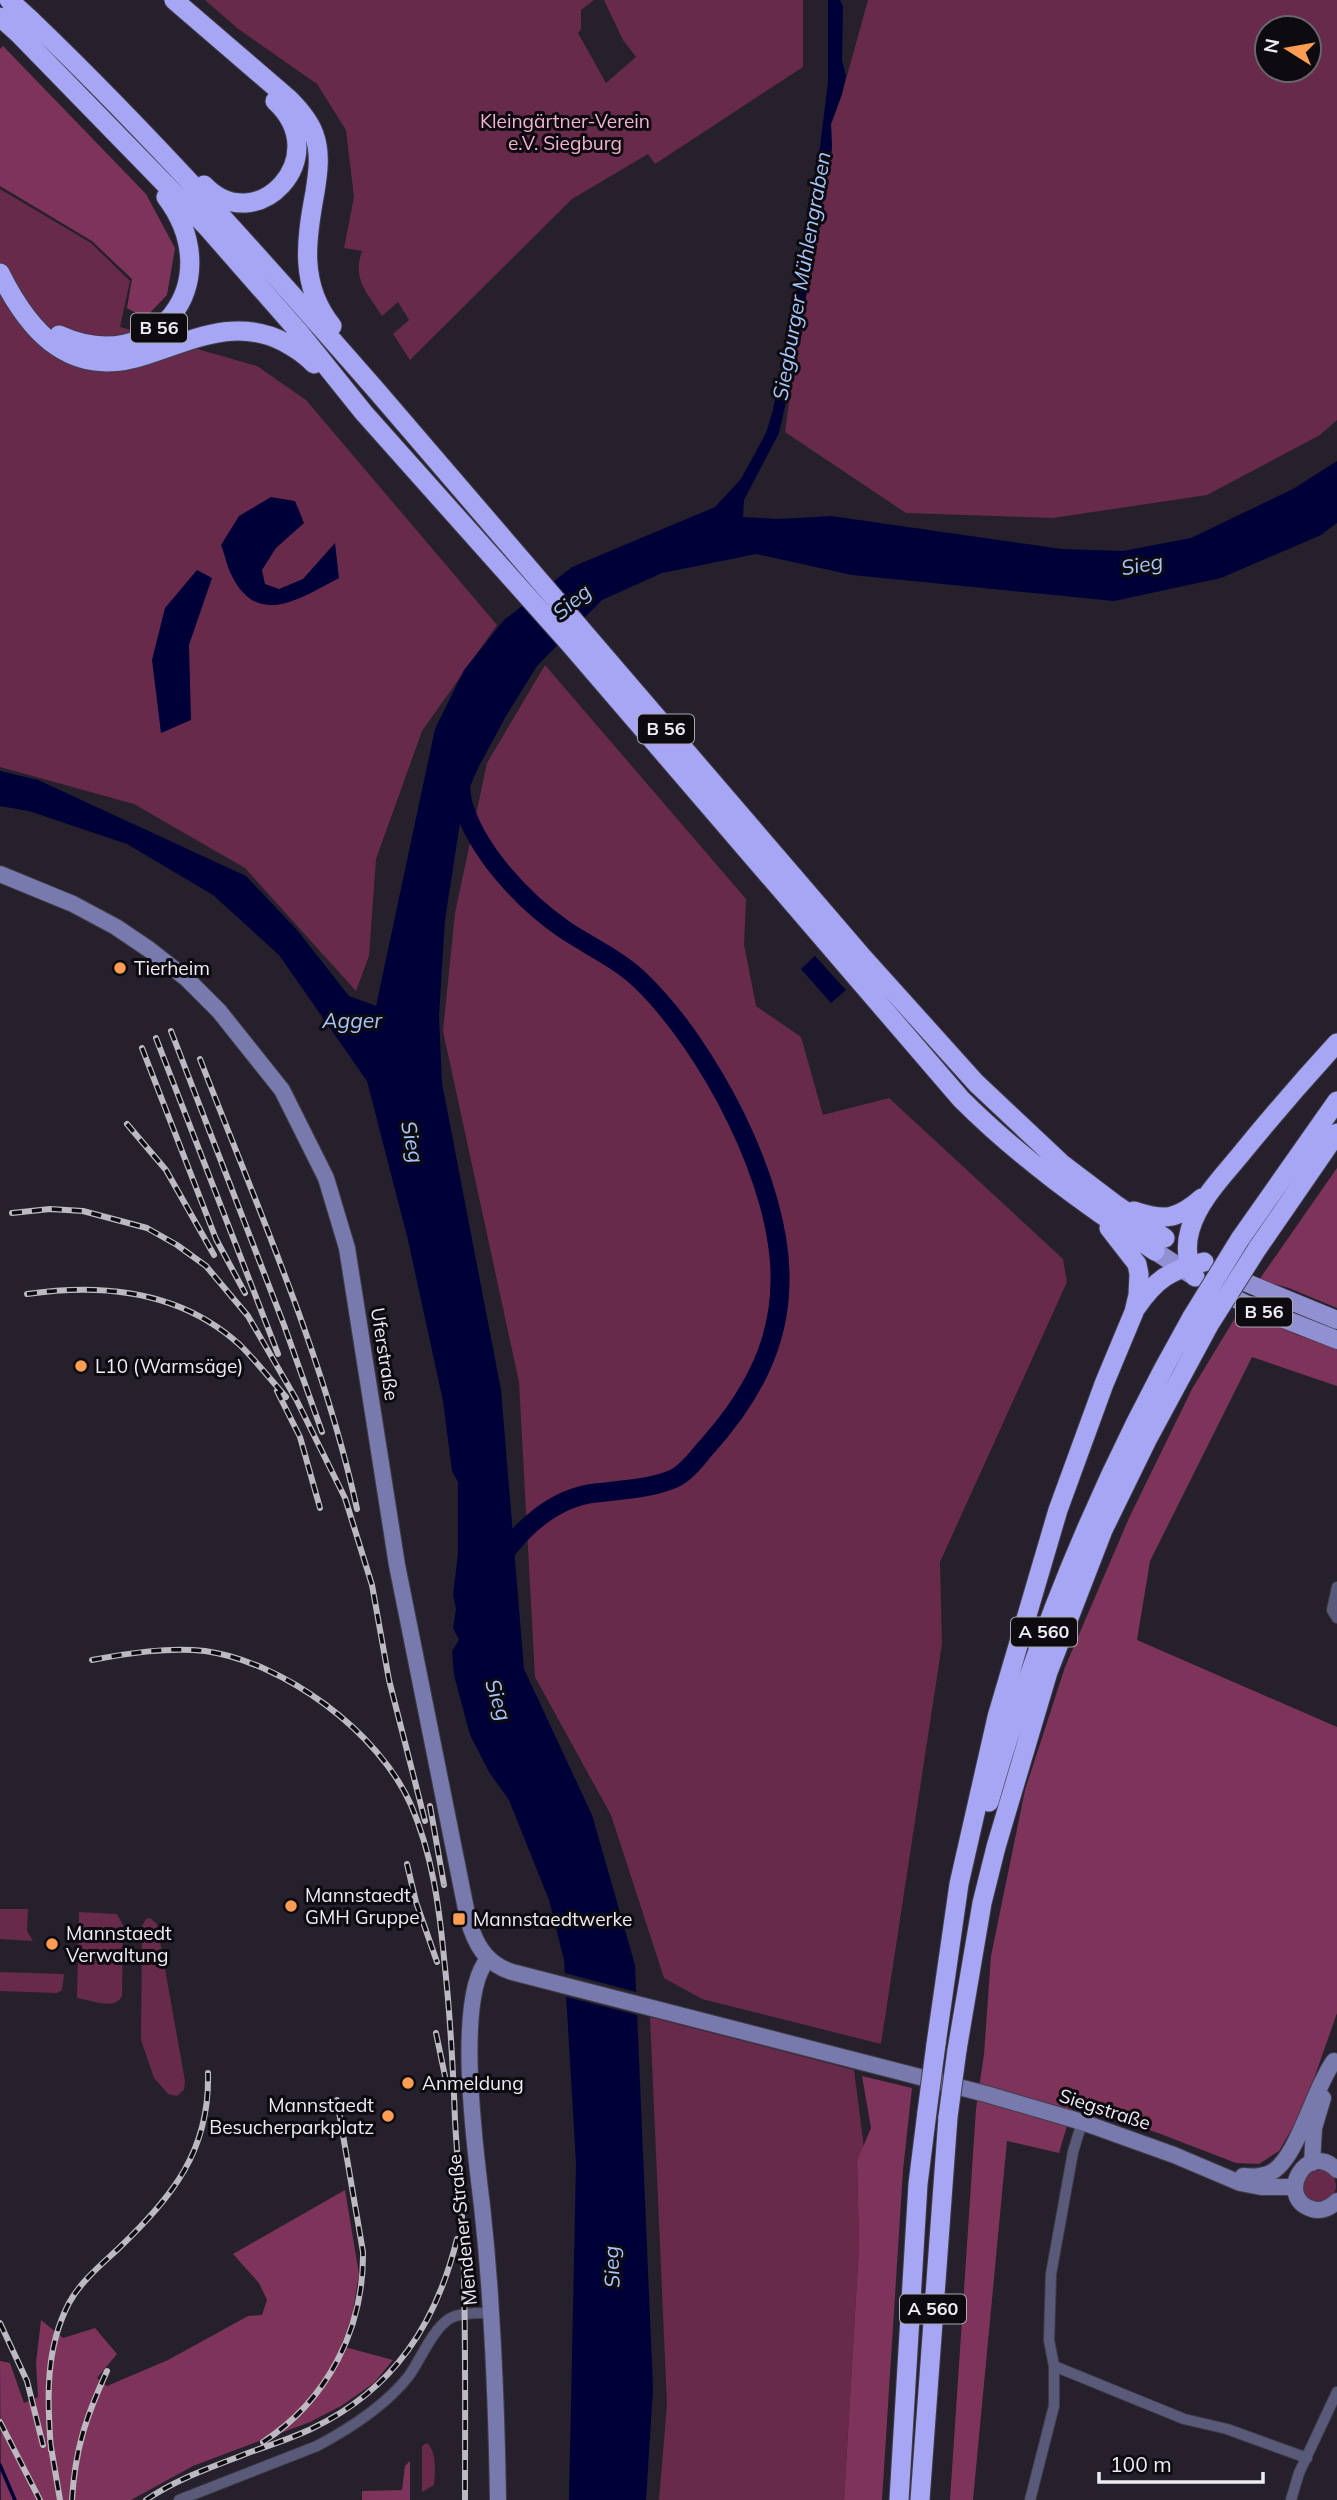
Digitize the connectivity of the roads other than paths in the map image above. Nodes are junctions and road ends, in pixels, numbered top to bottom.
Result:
1 (9, 0) edge
2 (17, 0) edge
3 (162, 0) edge
4 (174, 0) edge
5 (0, 18) edge
6 (26, 28) junction
7 (156, 147) junction
8 (133, 151) junction
9 (0, 258) edge
10 (0, 273) edge
11 (376, 390) junction
12 (364, 413) junction
13 (512, 564) junction
14 (0, 874) edge
15 (807, 906) junction
16 (1337, 1043) edge
17 (1337, 1101) edge
18 (1337, 1133) edge
19 (1213, 1188) junction
20 (1115, 1205) junction
21 (1095, 1212) junction
22 (1249, 1244) junction
23 (1160, 1245) junction
24 (1191, 1265) junction
25 (1134, 1312) junction
26 (1337, 1320) edge
27 (1200, 1321) junction
28 (1337, 1339) edge
29 (1337, 1587) edge
30 (1337, 1618) edge
31 (488, 1959) junction
32 (947, 1967) junction
33 (1336, 2057) edge
34 (1082, 2122) junction
35 (1312, 2163) junction
36 (1337, 2170) edge
37 (1219, 2174) junction
38 (1295, 2187) junction
39 (1334, 2209) edge
40 (491, 2313) junction
41 (1054, 2366) junction
42 (1337, 2392) edge
43 (1307, 2458) junction
44 (179, 2500) edge
45 (498, 2500) edge
46 (899, 2500) edge
47 (919, 2500) edge
48 (1030, 2500) edge
49 (1291, 2500) edge

1 - 6 highway, B 56, bridge
2 - 5 street
3 - 7 highway
4 - 11 highway
5 - 6 highway, B 56, bridge
6 - 7 highway, B 56
6 - 8 highway, B 56
7 - 11 highway, B 56
8 - 9 highway, B 56
8 - 12 highway, B 56
10 - 12 highway
11 - 13 highway, B 56
12 - 13 highway, B 56
13 - 15 highway, B 56
14 - 31 street, Uferstraße
15 - 20 highway, B 56
15 - 21 highway, B 56
16 - 19 highway
17 - 22 highway, A 560
18 - 22 highway, A 560
19 - 20 highway
19 - 24 highway
20 - 23 highway, B 56
21 - 23 highway, B 56
21 - 25 highway
22 - 27 highway, A 560, bridge
23 - 24 main road, B 56
24 - 25 highway
24 - 26 main road, B 56
24 - 28 main road, B 56
25 - 32 highway
27 - 32 highway, A 560
27 - 47 highway, A 560, bridge
29 - 30 street
31 - 34 street, Siegstraße
31 - 40 street, Mendener Straße
32 - 46 highway, A 560, bridge
33 - 35 street
33 - 37 street
34 - 37 street, Siegstraße
34 - 41 street
35 - 36 street
35 - 38 street
37 - 38 street, Siegstraße
38 - 39 street
40 - 44 street
40 - 45 street, Mendener Straße
41 - 43 street
41 - 48 street
42 - 43 street
43 - 49 street

